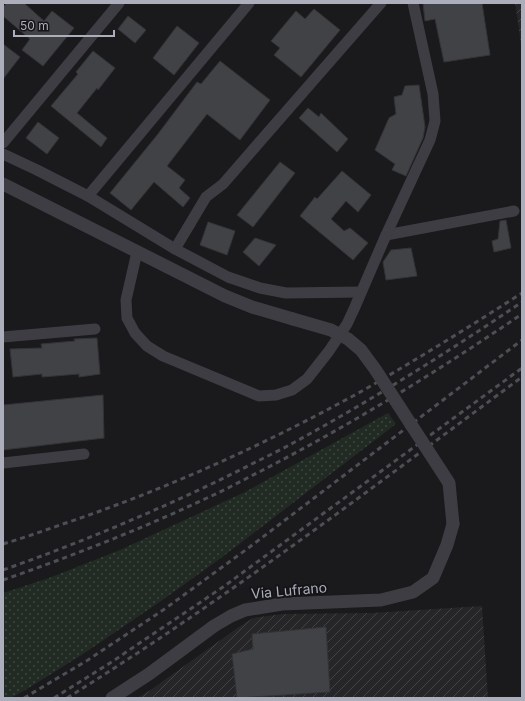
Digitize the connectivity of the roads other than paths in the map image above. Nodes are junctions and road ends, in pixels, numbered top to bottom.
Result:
1 (119, 3) edge
2 (249, 3) edge
3 (380, 3) edge
4 (414, 3) edge
5 (3, 143) edge
6 (3, 154) edge
7 (3, 184) edge
8 (88, 196) junction
9 (514, 211) dead end
10 (386, 235) junction
11 (175, 249) junction
12 (138, 252) junction
13 (361, 292) junction
14 (94, 329) dead end
15 (3, 337) edge
16 (84, 454) dead end
17 (3, 464) edge
18 (112, 698) edge

1 - 5 street
2 - 8 street
3 - 11 street
4 - 10 street
6 - 8 street
7 - 12 street, Via Lufrano
8 - 11 street
9 - 10 street
10 - 13 street
11 - 13 street
12 - 13 street
12 - 18 street, Via Lufrano, bridge
14 - 15 street
16 - 17 street

